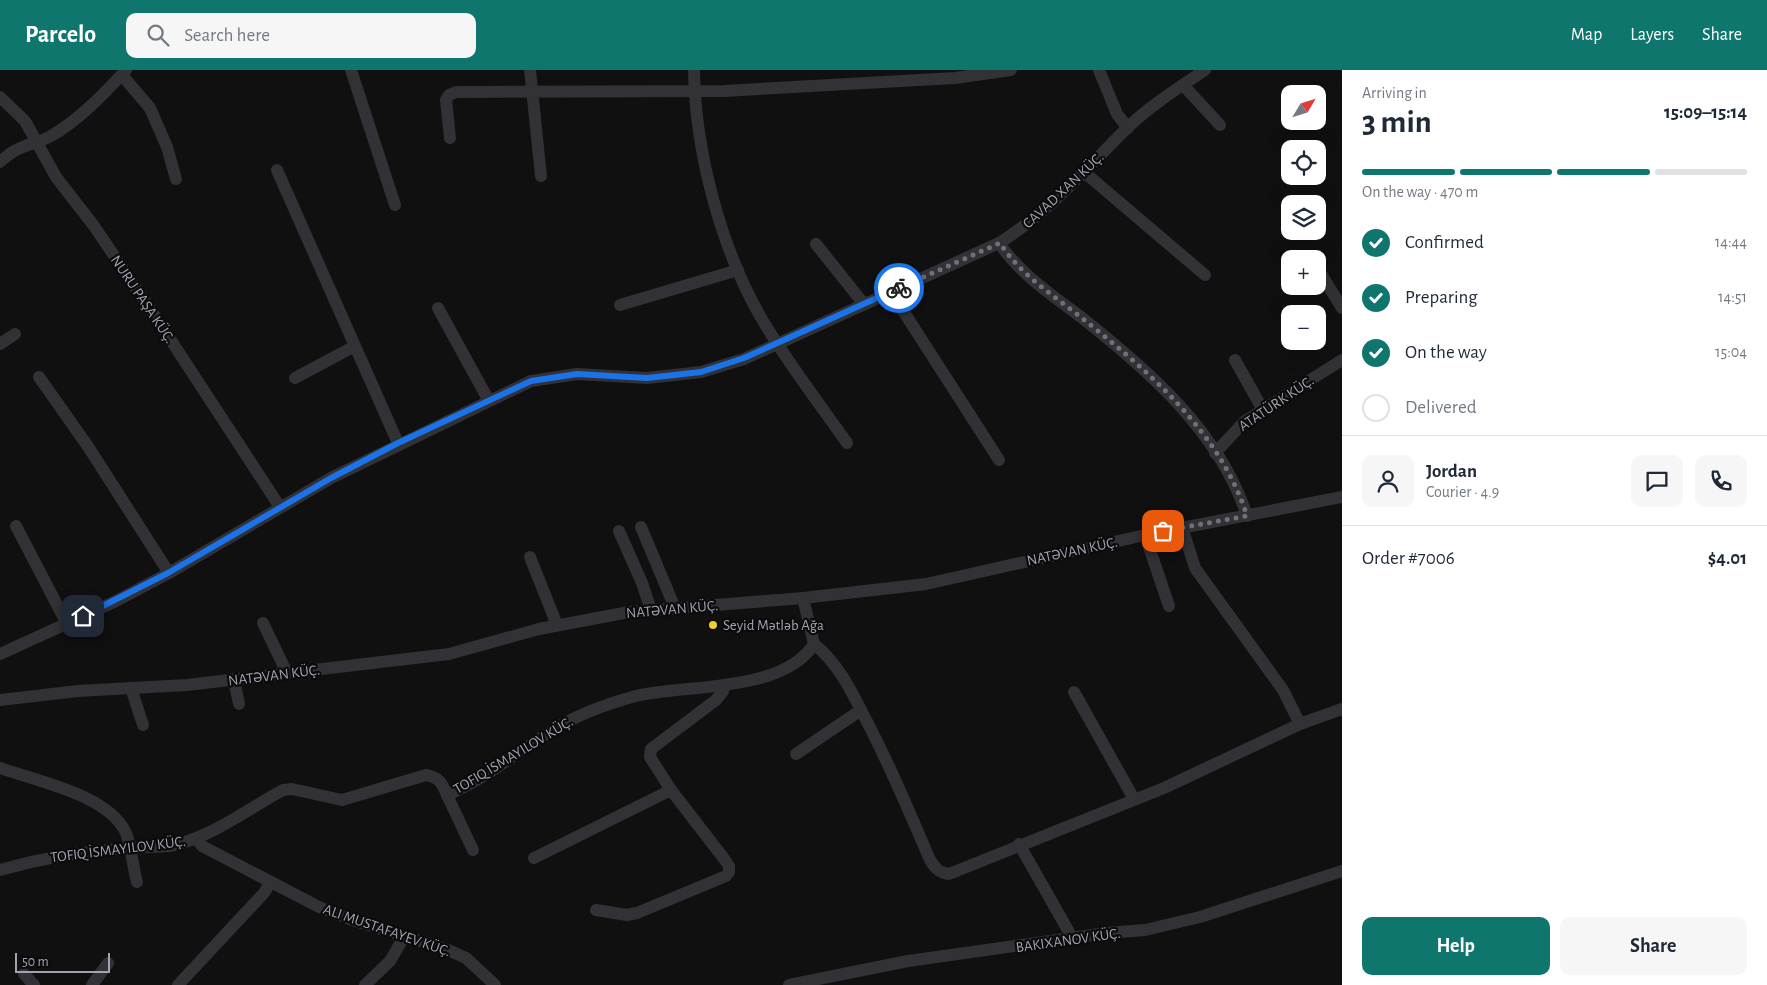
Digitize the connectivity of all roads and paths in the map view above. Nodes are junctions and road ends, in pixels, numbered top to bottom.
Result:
1 (351, 70) edge
2 (530, 70) edge
3 (694, 70) edge
4 (1011, 70) edge
5 (1099, 70) edge
6 (1205, 70) edge
7 (124, 72) edge
8 (1183, 85) junction
9 (694, 90) junction
10 (533, 92) junction
11 (0, 97) edge
12 (1220, 125) dead end
13 (1128, 128) junction
14 (450, 138) dead end
15 (37, 141) junction
16 (0, 162) edge
17 (277, 170) dead end
18 (1084, 172) junction
19 (541, 176) dead end
20 (176, 179) dead end
21 (395, 205) dead end
22 (1000, 243) junction
23 (816, 244) dead end
24 (738, 270) junction
25 (1205, 275) dead end
26 (1326, 282) edge
27 (891, 292) junction
28 (863, 303) junction
29 (620, 305) dead end
30 (438, 308) dead end
31 (1342, 308) edge
32 (15, 334) dead end
33 (778, 342) junction
34 (0, 344) edge
35 (355, 346) junction
36 (1235, 360) dead end
37 (1342, 360) edge
38 (39, 377) dead end
39 (294, 378) dead end
40 (490, 401) junction
41 (1264, 410) junction
42 (398, 443) junction
43 (847, 443) dead end
44 (1216, 453) junction
45 (999, 460) dead end
46 (1342, 496) edge
47 (280, 507) junction
48 (1247, 516) junction
49 (16, 526) dead end
50 (641, 527) dead end
51 (1182, 527) junction
52 (619, 531) dead end
53 (1145, 535) junction
54 (530, 557) dead end
55 (168, 573) junction
56 (803, 598) junction
57 (1169, 606) dead end
58 (675, 608) junction
59 (650, 610) junction
60 (263, 623) dead end
61 (66, 624) junction
62 (557, 625) junction
63 (814, 644) junction
64 (0, 654) edge
65 (287, 673) junction
66 (234, 680) junction
67 (724, 686) junction
68 (131, 688) junction
69 (1074, 692) dead end
70 (0, 700) edge
71 (239, 704) dead end
72 (1342, 709) edge
73 (861, 710) junction
74 (1300, 724) junction
75 (143, 725) dead end
76 (796, 754) dead end
77 (0, 768) edge
78 (671, 790) junction
79 (447, 794) junction
80 (1134, 799) junction
81 (196, 838) junction
82 (1019, 844) junction
83 (128, 848) junction
84 (473, 850) dead end
85 (534, 858) dead end
86 (0, 870) edge
87 (1342, 871) edge
88 (137, 882) dead end
89 (270, 883) junction
90 (596, 910) dead end
91 (404, 938) junction
92 (1073, 939) junction
93 (108, 963) dead end
94 (24, 974) dead end
95 (482, 980) edge
96 (34, 985) edge
97 (92, 985) edge
98 (178, 985) edge
99 (365, 985) edge
100 (495, 985) edge
101 (789, 985) edge

1 - 21 street
2 - 10 street
3 - 9 street
4 - 9 street
5 - 13 street
6 - 8 street, CAVAD XAN KÜÇ.
7 - 15 street
7 - 20 street
8 - 12 street
8 - 13 street, CAVAD XAN KÜÇ.
9 - 10 street
9 - 24 street
10 - 14 street
10 - 19 street
11 - 15 street, NURU PAŞA KÜÇ.
13 - 18 street, CAVAD XAN KÜÇ.
15 - 16 street
15 - 47 street, NURU PAŞA KÜÇ.
17 - 35 street
18 - 22 street, CAVAD XAN KÜÇ.
18 - 25 street
22 - 27 street, CAVAD XAN KÜÇ.
22 - 44 street
23 - 28 street
24 - 29 street
24 - 33 street
26 - 31 street
27 - 28 street, CAVAD XAN KÜÇ.
27 - 45 street
28 - 33 street, CAVAD XAN KÜÇ.
30 - 40 street
32 - 34 street
33 - 40 street, CAVAD XAN KÜÇ.
33 - 43 street
35 - 39 street
35 - 42 street
36 - 41 street
37 - 41 street, ATATÜRK KÜÇ.
38 - 55 street
40 - 42 street, CAVAD XAN KÜÇ.
41 - 44 street, ATATÜRK KÜÇ.
42 - 47 street, CAVAD XAN KÜÇ.
44 - 48 street
46 - 48 street, NATƏVAN KÜÇ.
47 - 55 street, CAVAD XAN KÜÇ.
48 - 51 street, NATƏVAN KÜÇ.
49 - 61 street
50 - 58 street
51 - 53 street, NATƏVAN KÜÇ.
51 - 74 street
52 - 59 street
53 - 56 street, NATƏVAN KÜÇ.
53 - 57 street
54 - 62 street
55 - 61 street, CAVAD XAN KÜÇ.
56 - 58 street, NATƏVAN KÜÇ.
56 - 63 street
58 - 59 street, NATƏVAN KÜÇ.
59 - 62 street, NATƏVAN KÜÇ.
60 - 65 street
61 - 64 street, CAVAD XAN KÜÇ.
62 - 65 street, NATƏVAN KÜÇ.
63 - 67 street
63 - 73 street
65 - 66 street, NATƏVAN KÜÇ.
66 - 68 street, NATƏVAN KÜÇ.
66 - 71 street
67 - 78 street
67 - 79 street
68 - 70 street, NATƏVAN KÜÇ.
68 - 75 street
69 - 80 street
72 - 74 street
73 - 76 street
73 - 82 street
74 - 80 street
77 - 83 street
78 - 85 street
78 - 90 street
79 - 81 street
79 - 84 street
80 - 82 street
81 - 83 street
81 - 89 street
82 - 92 street
83 - 86 street
83 - 88 street
87 - 92 street
89 - 91 street
89 - 98 street
91 - 95 street
91 - 99 street
92 - 101 street
93 - 97 street
94 - 96 street
95 - 100 street

